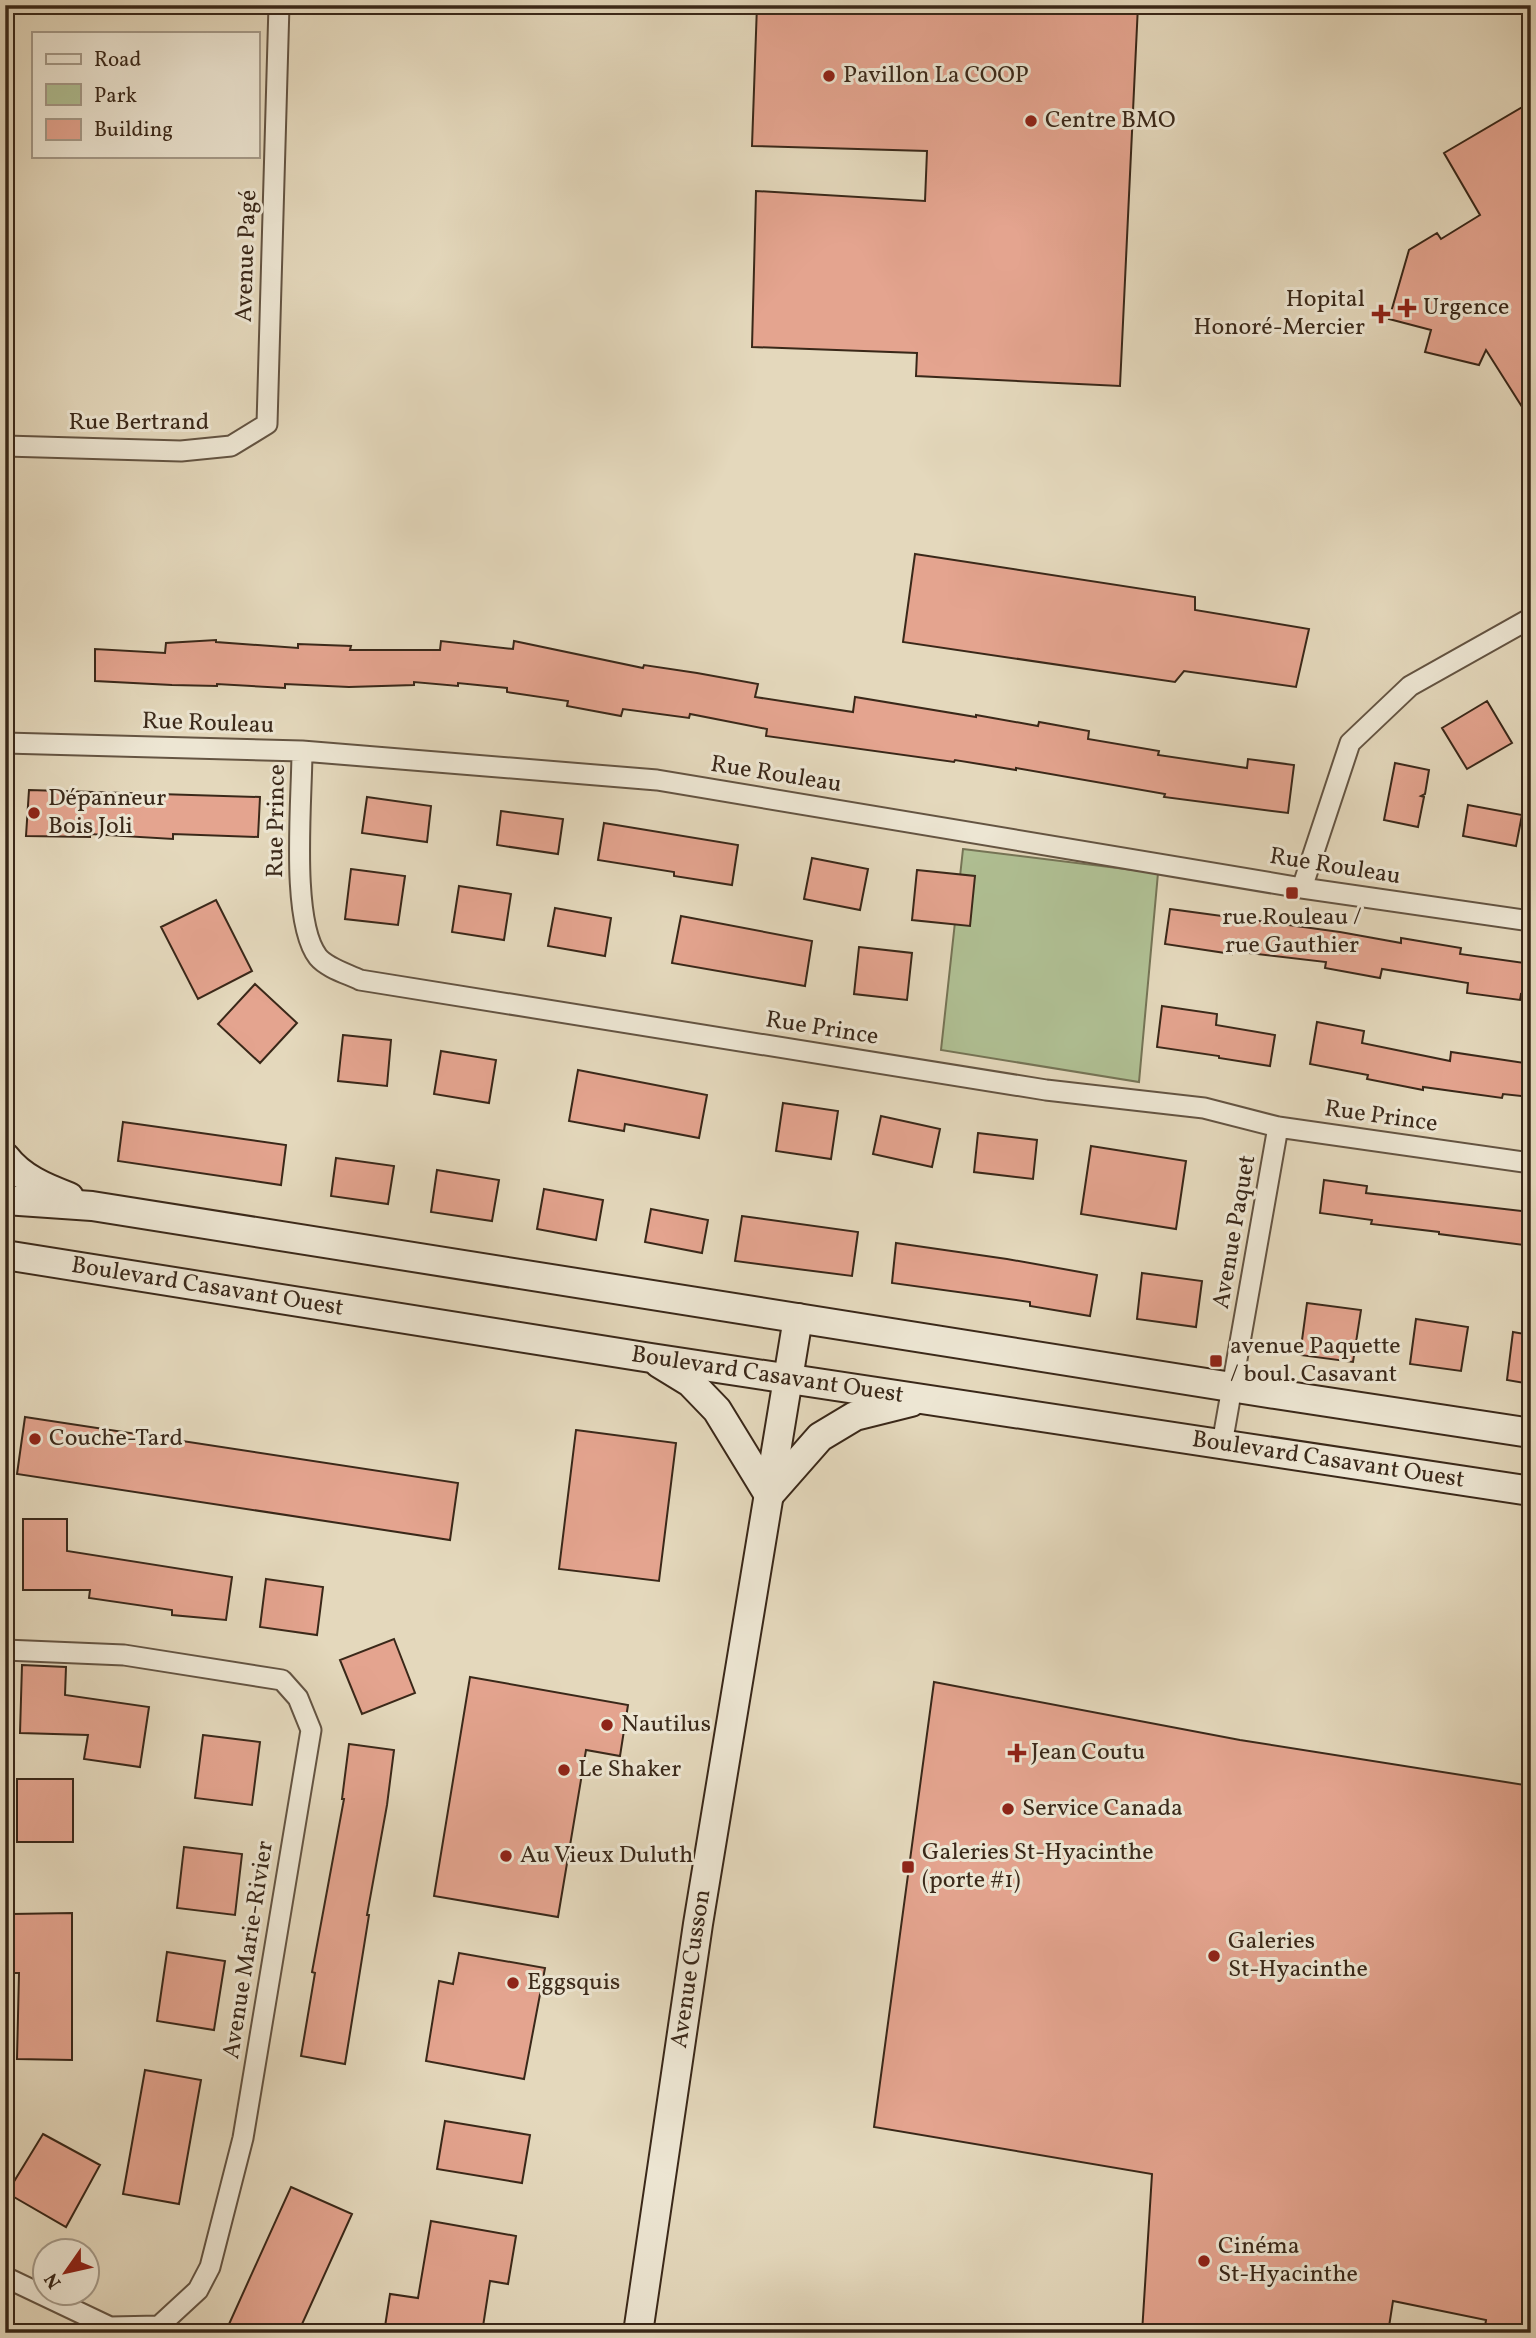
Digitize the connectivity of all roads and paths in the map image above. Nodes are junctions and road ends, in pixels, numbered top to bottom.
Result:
1 (279, 5) edge
2 (267, 424) joint
3 (5, 446) edge
4 (1531, 618) edge
5 (5, 743) edge
6 (302, 751) junction
7 (1302, 888) junction
8 (1531, 922) edge
9 (1278, 1127) junction
10 (5, 1157) edge
11 (1531, 1163) edge
12 (5, 1200) edge
13 (92, 1206) junction
14 (5, 1255) edge
15 (798, 1318) junction
16 (651, 1357) junction
17 (788, 1378) junction
18 (1232, 1387) junction
19 (924, 1399) junction
20 (1531, 1433) edge
21 (1222, 1444) junction
22 (1531, 1491) edge
23 (769, 1495) junction
24 (5, 1650) edge
25 (5, 2277) edge
26 (638, 2333) edge

1 - 2 street, Avenue Pagé
2 - 3 street, Rue Bertrand
4 - 7 street
5 - 6 street, Rue Rouleau
6 - 7 street, Rue Rouleau
6 - 9 street, Rue Prince
7 - 8 street, Rue Rouleau
9 - 11 street, Rue Prince
9 - 18 street, Avenue Paquet
10 - 13 street
12 - 13 street
13 - 15 street
14 - 16 street, Boulevard Casavant Ouest
15 - 17 street, Avenue Cusson
15 - 18 street
16 - 17 street, Boulevard Casavant Ouest
16 - 23 street
17 - 19 street, Boulevard Casavant Ouest
17 - 23 street, Avenue Cusson
18 - 20 street
18 - 21 street, Avenue Paquet
19 - 21 street, Boulevard Casavant Ouest
19 - 23 street
21 - 22 street, Boulevard Casavant Ouest
23 - 26 street, Avenue Cusson
24 - 25 street, Avenue Marie-Rivier

